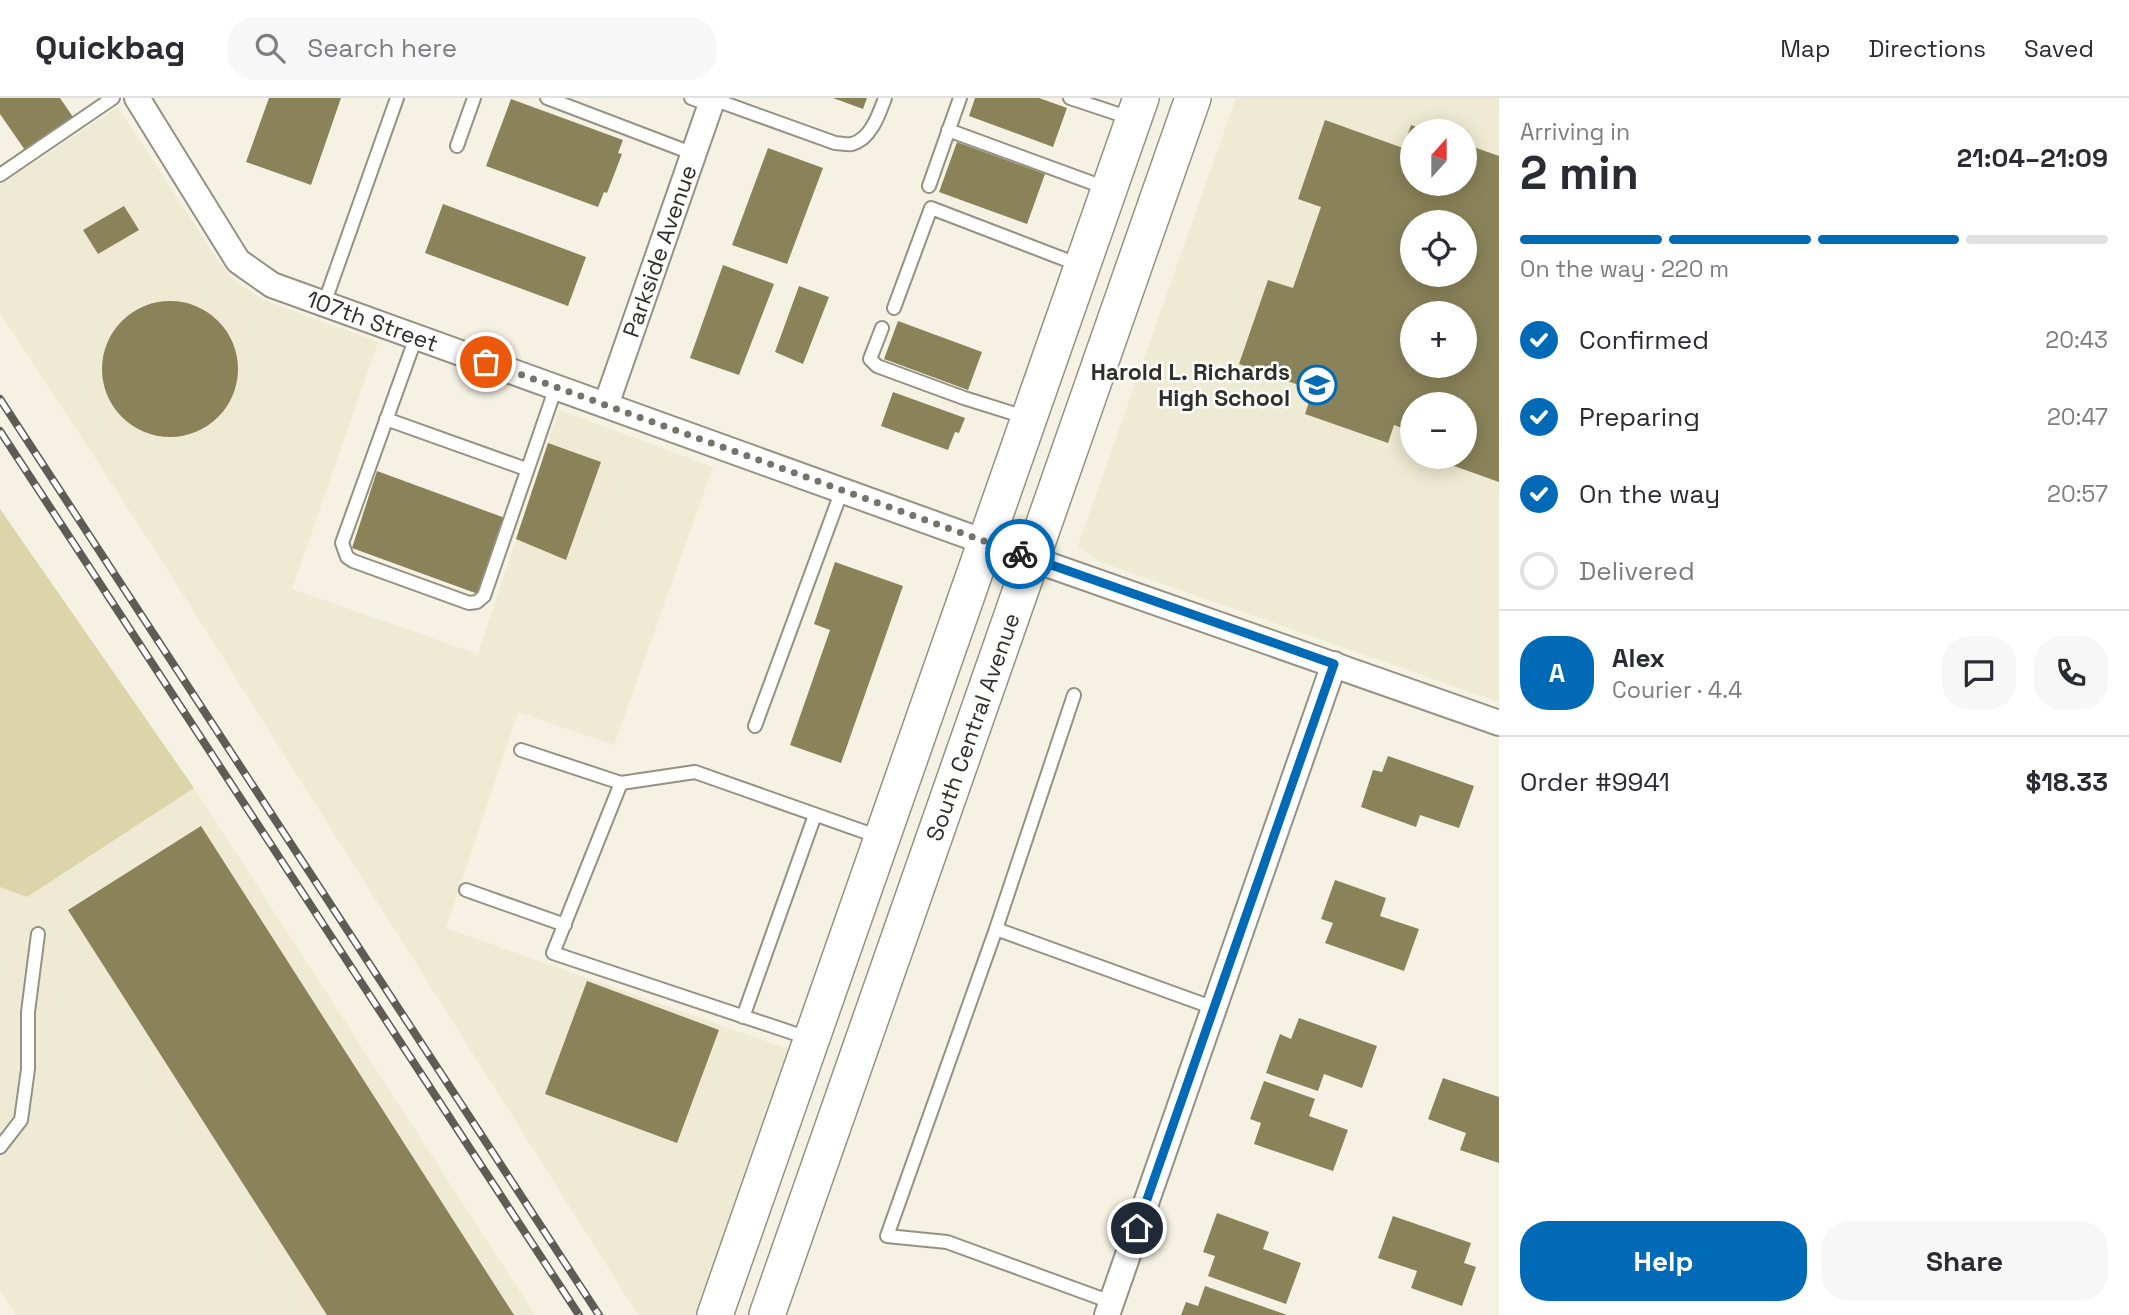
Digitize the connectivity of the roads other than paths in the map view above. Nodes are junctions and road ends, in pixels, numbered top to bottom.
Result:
1 (113, 98) edge
2 (137, 98) edge
3 (397, 98) edge
4 (474, 98) edge
5 (547, 98) edge
6 (885, 98) edge
7 (960, 98) edge
8 (1070, 98) edge
9 (1193, 98) edge
10 (707, 100) edge
11 (1137, 108) edge
12 (948, 130) junction
13 (457, 146) dead end
14 (694, 155) junction
15 (0, 175) edge
16 (929, 186) dead end
17 (1109, 189) junction
18 (1082, 266) junction
19 (324, 304) junction
20 (894, 308) dead end
21 (882, 328) dead end
22 (415, 337) junction
23 (556, 387) junction
24 (606, 405) junction
25 (1028, 418) junction
26 (386, 419) junction
27 (526, 470) junction
28 (842, 490) junction
29 (985, 541) junction
30 (1032, 559) junction
31 (1334, 664) junction
32 (1074, 695) dead end
33 (1499, 723) edge
34 (755, 726) dead end
35 (521, 750) dead end
36 (621, 783) junction
37 (815, 814) junction
38 (882, 838) junction
39 (466, 890) dead end
40 (565, 925) junction
41 (996, 929) junction
42 (38, 934) dead end
43 (1214, 1007) junction
44 (743, 1017) junction
45 (811, 1040) junction
46 (0, 1147) edge
47 (1109, 1308) edge
48 (715, 1315) edge
49 (767, 1315) edge

1 - 15 lane
2 - 19 street, 107th Street
3 - 19 lane
4 - 13 lane
5 - 14 lane
6 - 10 lane
7 - 12 lane
8 - 11 lane
9 - 30 street, South Central Avenue
10 - 14 street, Parkside Avenue
11 - 17 street
12 - 16 lane
12 - 17 lane
14 - 24 street, Parkside Avenue
17 - 18 street
18 - 20 lane
18 - 25 street
19 - 22 street, 107th Street
21 - 25 lane
22 - 23 street, 107th Street
22 - 26 lane
23 - 24 street, 107th Street
23 - 27 lane
24 - 28 street, 107th Street
25 - 29 street
26 - 27 lane
26 - 27 lane
28 - 29 street, 107th Street
28 - 34 lane
29 - 30 street, 107th Street
29 - 38 street
30 - 31 street, 107th Street
30 - 49 street, South Central Avenue
31 - 33 street, 107th Street
31 - 43 street
32 - 41 lane
35 - 36 lane
36 - 37 lane
36 - 40 lane
37 - 38 lane
37 - 44 lane
38 - 45 street
39 - 40 lane
40 - 44 lane
41 - 43 lane
41 - 47 lane
42 - 46 lane
43 - 47 street
44 - 45 lane
45 - 48 street

